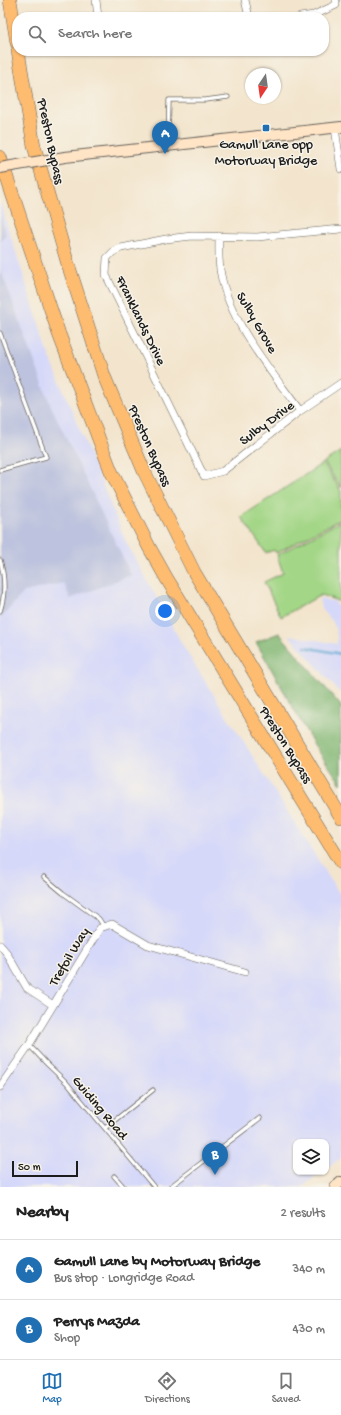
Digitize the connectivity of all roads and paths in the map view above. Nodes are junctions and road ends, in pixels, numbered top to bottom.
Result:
1 (10, 0) edge
2 (96, 0) edge
3 (245, 0) edge
4 (338, 4) edge
5 (12, 12) edge
6 (97, 12) edge
7 (248, 12) edge
8 (321, 12) edge
9 (19, 56) edge
10 (228, 97) dead end
11 (338, 127) edge
12 (168, 146) junction
13 (0, 156) edge
14 (0, 168) edge
15 (341, 169) edge
16 (341, 229) edge
17 (219, 236) junction
18 (0, 334) edge
19 (341, 383) edge
20 (300, 411) junction
21 (0, 470) edge
22 (204, 476) joint
23 (0, 560) edge
24 (0, 611) edge
25 (341, 816) edge
26 (341, 863) edge
27 (44, 877) dead end
28 (104, 927) junction
29 (0, 945) edge
30 (245, 972) dead end
31 (53, 1005) junction
32 (29, 1045) junction
33 (0, 1086) edge
34 (153, 1090) dead end
35 (260, 1118) dead end
36 (105, 1128) junction
37 (114, 1176) dead end
38 (341, 1182) edge
39 (124, 1187) edge
40 (154, 1187) edge
41 (170, 1187) edge
42 (335, 1187) edge

1 - 5 highway
2 - 6 street
3 - 7 street
4 - 8 street
9 - 25 highway, Preston Bypass
10 - 12 lane
11 - 12 main road
11 - 15 street
12 - 14 main road, bridge
13 - 26 highway, Preston Bypass
16 - 17 street, Franklands Drive
17 - 20 street, Sulby Grove
17 - 22 street, Franklands Drive
18 - 21 lane
19 - 20 street, Sulby Drive
20 - 22 street, Sulby Drive
23 - 24 lane
27 - 28 lane
28 - 30 street, Trefoil Way
28 - 31 street, Trefoil Way
29 - 31 street
31 - 32 street, Trefoil Way
32 - 33 street, Trefoil Way
32 - 36 lane, Guiding Road
34 - 36 lane
35 - 41 lane
36 - 40 lane, Guiding Road
37 - 39 lane
38 - 42 main road

